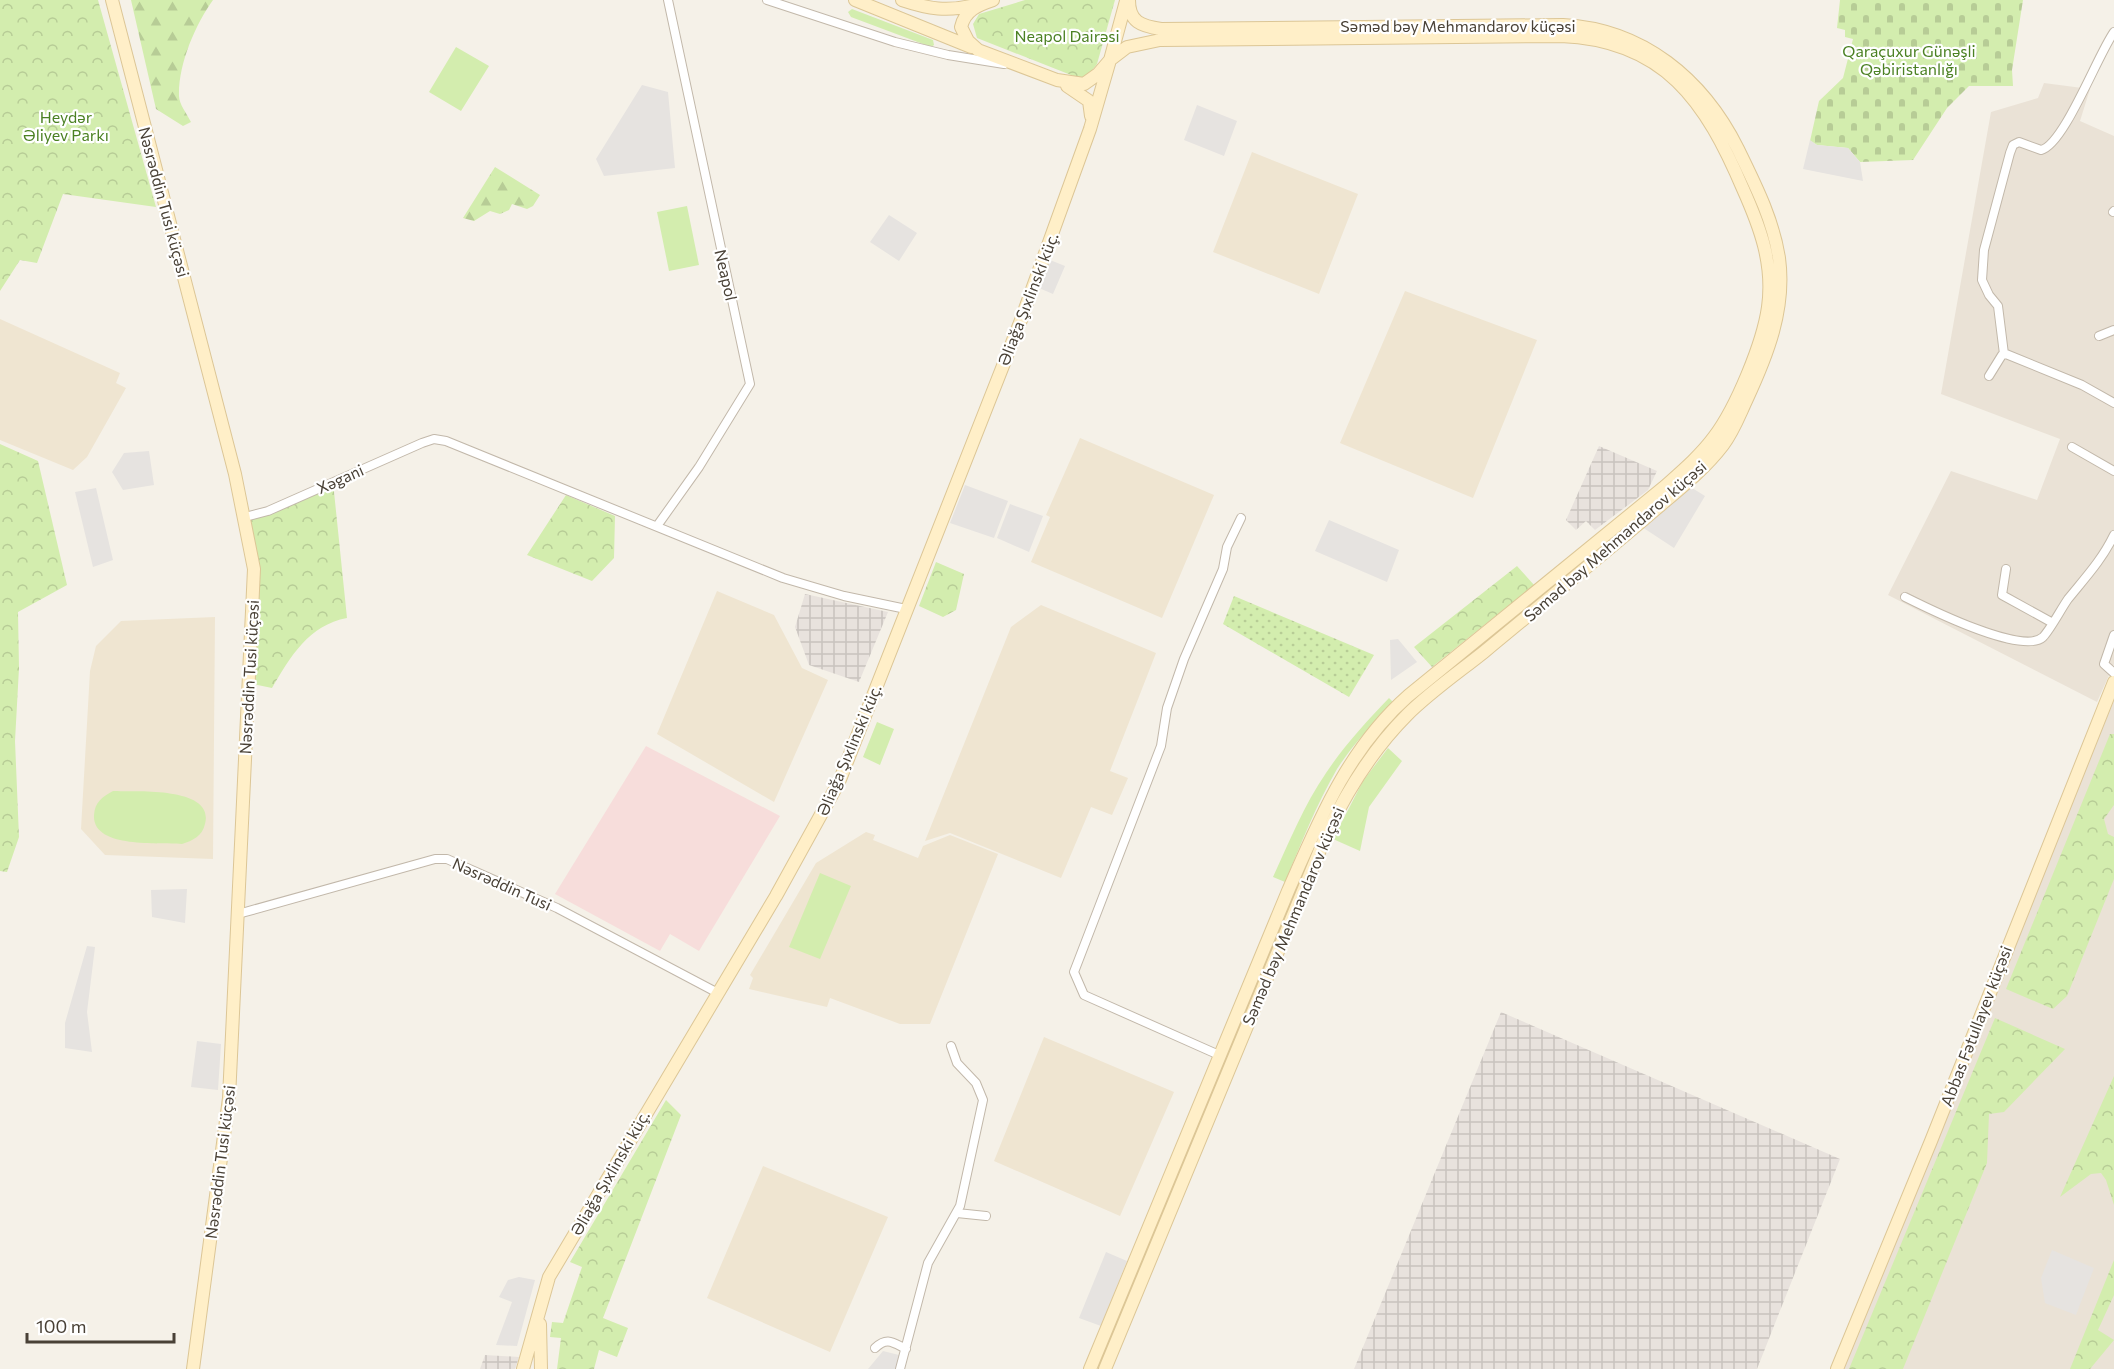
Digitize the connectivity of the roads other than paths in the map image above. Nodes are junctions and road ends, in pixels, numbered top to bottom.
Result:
1 (112, 0) edge
2 (668, 0) edge
3 (767, 0) edge
4 (855, 0) edge
5 (902, 0) edge
6 (993, 0) edge
7 (1128, 0) edge
8 (979, 4) junction
9 (2114, 32) edge
10 (978, 50) junction
11 (1110, 60) junction
12 (1022, 67) junction
13 (1057, 80) junction
14 (1090, 129) junction
15 (1750, 189) junction
16 (2114, 330) edge
17 (2099, 336) dead end
18 (2004, 354) junction
19 (1989, 376) dead end
20 (2114, 403) edge
21 (2072, 447) dead end
22 (2114, 471) edge
23 (245, 518) junction
24 (1241, 518) dead end
25 (657, 526) junction
26 (2114, 536) edge
27 (2006, 568) dead end
28 (1905, 597) dead end
29 (906, 609) junction
30 (2051, 622) junction
31 (2114, 635) edge
32 (2114, 673) edge
33 (2114, 682) edge
34 (238, 914) junction
35 (716, 992) junction
36 (951, 1046) dead end
37 (1219, 1055) junction
38 (957, 1213) junction
39 (986, 1216) dead end
40 (540, 1311) junction
41 (875, 1348) dead end
42 (906, 1348) junction
43 (193, 1369) edge
44 (523, 1369) edge
45 (541, 1369) edge
46 (900, 1369) edge
47 (1090, 1369) edge
48 (1105, 1369) edge
49 (1837, 1369) edge

1 - 23 main road, Nəsrəddin Tusi küçəsi
2 - 25 street, Neapol
3 - 12 street
4 - 10 main road
5 - 8 main road
6 - 8 main road
7 - 11 main road, Əliağa Şıxlinski küç.
7 - 15 main road, Səməd bəy Mehmandarov küçəsi
8 - 10 main road
9 - 18 street
10 - 12 main road
11 - 13 main road, Səməd bəy Mehmandarov küçəsi
11 - 14 main road, Əliağa Şıxlinski küç.
11 - 15 main road, Səməd bəy Mehmandarov küçəsi
12 - 13 main road
13 - 14 main road
14 - 29 main road, Əliağa Şıxlinski küç.
15 - 37 main road, Səməd bəy Mehmandarov küçəsi
15 - 48 main road, Səməd bəy Mehmandarov küçəsi
16 - 17 street
18 - 19 street
18 - 20 street
21 - 22 street
23 - 25 street, Xəgani
23 - 34 main road, Nəsrəddin Tusi küçəsi
24 - 37 street
25 - 29 street
26 - 30 street
27 - 30 street
28 - 30 street
29 - 35 main road, Əliağa Şıxlinski küç.
31 - 32 street
33 - 49 main road, Abbas Fətullayev küçəsi
34 - 35 street, Nəsrəddin Tusi
34 - 43 main road, Nəsrəddin Tusi küçəsi
35 - 40 main road, Əliağa Şıxlinski küç.
36 - 38 street
37 - 47 main road, Səməd bəy Mehmandarov küçəsi
38 - 39 street
38 - 42 street
40 - 44 main road, Əliağa Şıxlinski küç.
40 - 45 main road
41 - 42 street
42 - 46 street

